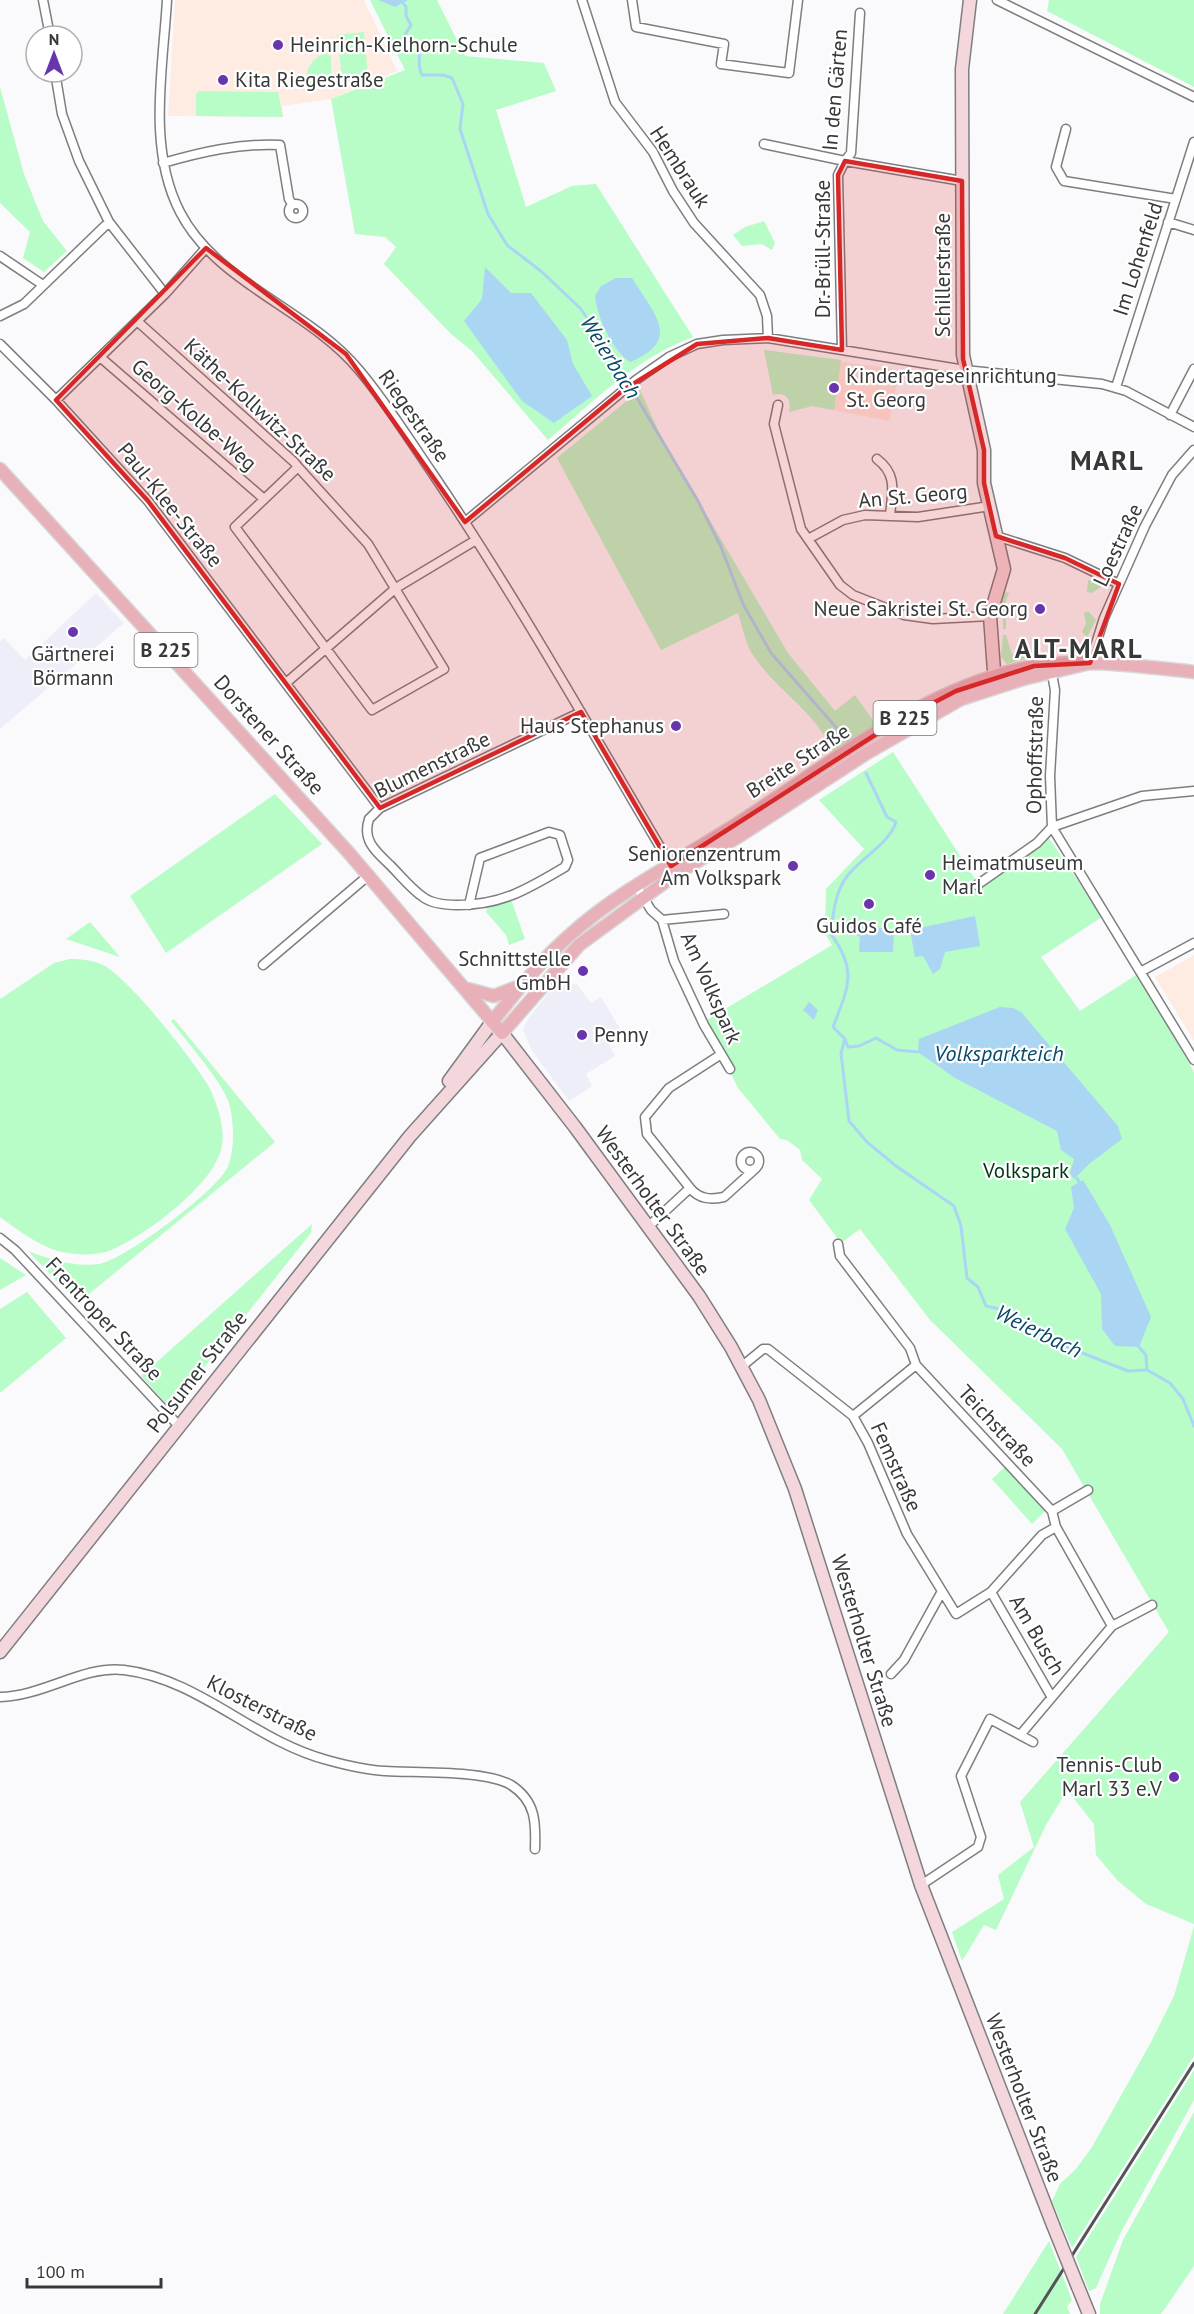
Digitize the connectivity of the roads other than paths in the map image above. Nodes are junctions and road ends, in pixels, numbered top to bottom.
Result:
1 (44, 0) edge
2 (167, 0) edge
3 (582, 0) edge
4 (632, 0) edge
5 (798, 0) edge
6 (970, 0) edge
7 (997, 0) edge
8 (860, 13) dead end
9 (48, 24) edge
10 (57, 84) edge
11 (1194, 97) edge
12 (1066, 129) dead end
13 (1194, 142) edge
14 (764, 144) dead end
15 (845, 161) junction
16 (163, 163) junction
17 (962, 181) junction
18 (1176, 199) junction
19 (292, 204) dead end
20 (109, 222) junction
21 (1168, 222) junction
22 (1194, 230) edge
23 (206, 248) junction
24 (0, 256) edge
25 (43, 285) junction
26 (165, 294) junction
27 (0, 316) edge
28 (137, 321) junction
29 (768, 338) junction
30 (0, 344) edge
31 (842, 350) junction
32 (100, 357) junction
33 (1194, 369) edge
34 (964, 370) junction
35 (1116, 387) junction
36 (56, 400) junction
37 (778, 405) dead end
38 (1170, 415) junction
39 (1194, 427) edge
40 (1194, 450) edge
41 (877, 459) dead end
42 (298, 467) junction
43 (0, 469) edge
44 (264, 500) junction
45 (990, 506) junction
46 (890, 516) junction
47 (465, 522) junction
48 (996, 536) junction
49 (476, 540) junction
50 (808, 540) junction
51 (1119, 584) junction
52 (396, 588) junction
53 (990, 616) junction
54 (326, 647) junction
55 (1090, 663) junction
56 (1051, 668) junction
57 (1194, 672) edge
58 (994, 682) junction
59 (286, 683) junction
60 (581, 712) junction
61 (1194, 791) edge
62 (380, 808) junction
63 (1052, 827) junction
64 (674, 870) junction
65 (369, 875) junction
66 (977, 885) dead end
67 (640, 892) junction
68 (469, 905) junction
69 (724, 914) dead end
70 (662, 920) junction
71 (1194, 943) edge
72 (263, 965) dead end
73 (1142, 971) junction
74 (522, 984) junction
75 (467, 989) junction
76 (492, 1022) junction
77 (502, 1033) junction
78 (720, 1056) junction
79 (1194, 1060) edge
80 (730, 1069) dead end
81 (425, 1118) junction
82 (756, 1168) dead end
83 (690, 1188) junction
84 (649, 1226) junction
85 (0, 1238) edge
86 (838, 1244) dead end
87 (916, 1365) junction
88 (741, 1367) junction
89 (853, 1416) junction
90 (179, 1426) junction
91 (1088, 1490) dead end
92 (1052, 1511) junction
93 (1056, 1527) junction
94 (992, 1592) junction
95 (941, 1593) junction
96 (1152, 1605) dead end
97 (956, 1614) joint
98 (1112, 1626) junction
99 (0, 1652) edge
100 (891, 1674) dead end
101 (1051, 1696) junction
102 (0, 1697) edge
103 (1021, 1734) junction
104 (1033, 1742) dead end
105 (535, 1849) dead end
106 (921, 1885) junction
107 (1089, 2314) edge

1 - 9 street
2 - 16 street, Riegestraße
3 - 29 street, Hembrauk
4 - 5 street
6 - 17 main road, Schillerstraße
7 - 11 street
8 - 15 street, In den Gärten
10 - 20 street
12 - 18 street
13 - 18 street, Im Lohenfeld
14 - 15 street, Dr.-Brüll-Straße
15 - 17 street, In den Gärten
15 - 31 street, Dr.-Brüll-Straße
16 - 19 street
16 - 23 street, Riegestraße
17 - 34 main road, Schillerstraße
18 - 21 street, Im Lohenfeld
20 - 25 street
20 - 26 street
21 - 22 street
21 - 35 street, Im Lohenfeld
23 - 26 street
23 - 47 street, Riegestraße
24 - 25 street
25 - 27 street
26 - 28 street
28 - 32 street
28 - 42 street, Käthe-Kollwitz-Straße
29 - 31 street
29 - 47 street
30 - 36 street, Paul-Klee-Straße
31 - 34 street
32 - 36 street
32 - 44 street, Georg-Kolbe-Weg
33 - 38 street
34 - 35 street
34 - 45 main road, Schillerstraße
35 - 38 street
36 - 59 street, Paul-Klee-Straße
37 - 50 street
38 - 39 street
40 - 51 street, Loestraße
41 - 46 street
42 - 44 street
42 - 52 street, Käthe-Kollwitz-Straße
43 - 65 main road, Dorstener Straße / B 225
44 - 54 street
45 - 46 street, An St. Georg
45 - 48 main road, Schillerstraße
46 - 50 street, An St. Georg
47 - 49 street, Riegestraße
48 - 51 street
48 - 53 main road, Schillerstraße
49 - 52 street
49 - 60 street, Riegestraße
50 - 53 street
51 - 55 street, Loestraße
52 - 54 street
52 - 54 street, Käthe-Kollwitz-Straße
53 - 58 main road, Schillerstraße
54 - 59 street
55 - 56 main road, Breite Straße / B 225
55 - 57 main road, B 225
56 - 58 main road, Breite Straße / B 225
56 - 63 street, Ophoffstraße
58 - 64 main road, Breite Straße / B 225
59 - 62 street, Paul-Klee-Straße
60 - 62 street, Blumenstraße
60 - 64 street, Riegestraße
61 - 63 street
62 - 68 street, Blumenstraße
63 - 66 street
63 - 73 street, Ophoffstraße
64 - 67 main road, Breite Straße / B 225
65 - 72 street
65 - 75 main road, Dorstener Straße / B 225
67 - 70 street, Am Volkspark
67 - 74 main road, Breite Straße / B 225
67 - 77 main road, Breite Straße / B 225
68 - 68 street, Blumenstraße
69 - 70 street, Am Volkspark
70 - 78 street, Am Volkspark
71 - 73 street
73 - 79 street, Ophoffstraße
74 - 75 main road
74 - 76 main road, Breite Straße / B 225
75 - 76 main road, Dorstener Straße
76 - 77 main road, Dorstener Straße
76 - 81 main road, Polsumer Straße
77 - 81 main road, Polsumer Straße
77 - 84 main road, Westerholter Straße
78 - 80 street, Am Volkspark
78 - 83 street
81 - 90 main road, Polsumer Straße
82 - 83 street
83 - 84 street
84 - 88 main road, Westerholter Straße
85 - 90 street, Frentroper Straße
86 - 87 street, Teichstraße
87 - 89 street
87 - 92 street, Teichstraße
88 - 89 street, Femstraße
88 - 106 main road, Westerholter Straße
89 - 95 street, Femstraße
90 - 99 main road, Polsumer Straße
91 - 92 street
92 - 93 street, Teichstraße
93 - 94 street, Am Busch
93 - 98 street, Teichstraße
94 - 97 street, Am Busch
94 - 101 street, Am Busch
95 - 97 street, Femstraße
95 - 100 street
96 - 98 street
98 - 101 street
101 - 103 street
102 - 105 street, Klosterstraße
103 - 104 street
103 - 106 street
106 - 107 main road, Westerholter Straße, bridge

